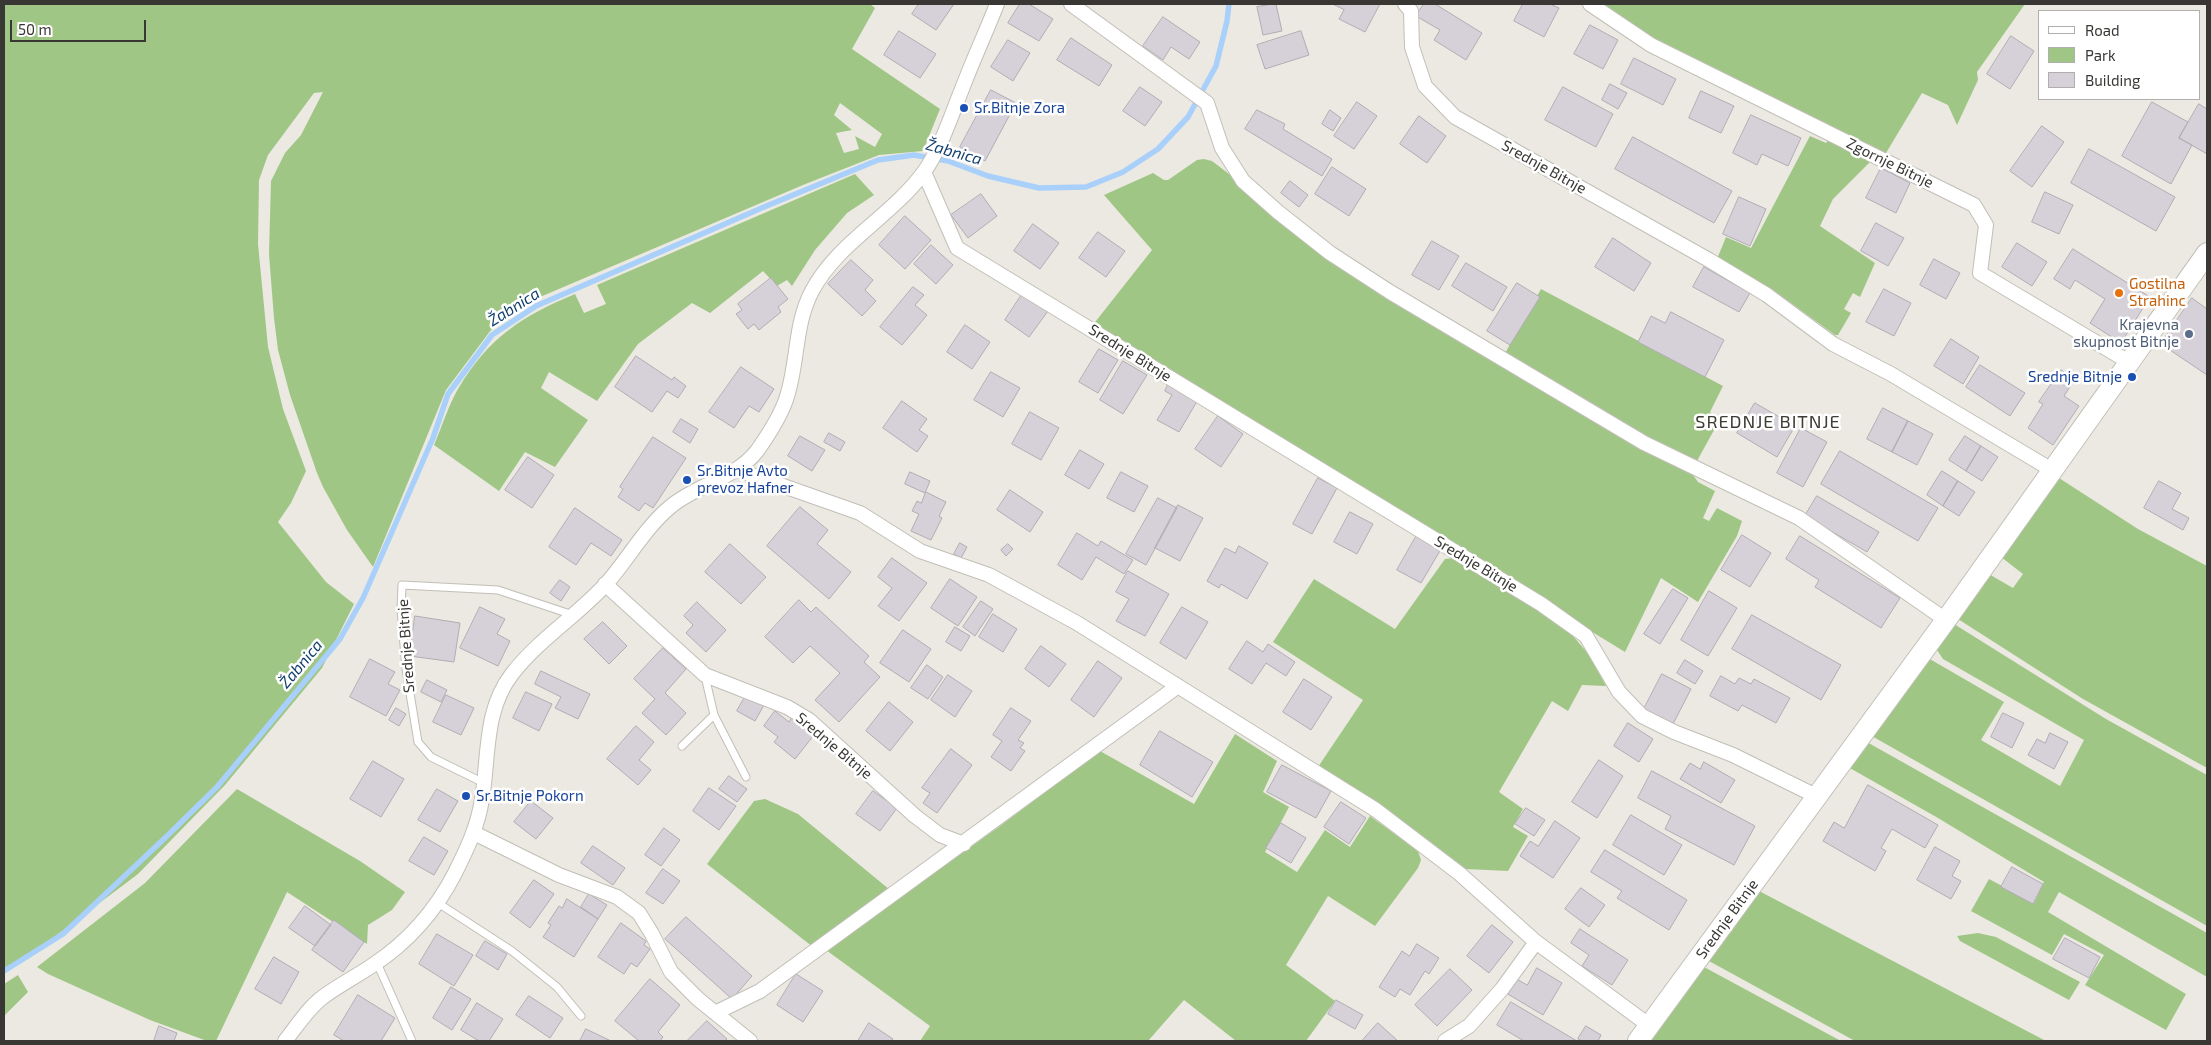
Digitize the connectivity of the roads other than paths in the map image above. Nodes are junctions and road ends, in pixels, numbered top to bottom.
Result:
1 (997, 4) edge
2 (1071, 4) edge
3 (1405, 4) edge
4 (1590, 4) edge
5 (924, 172) junction
6 (2207, 253) edge
7 (2128, 362) junction
8 (738, 470) junction
9 (2047, 477) junction
10 (605, 584) junction
11 (573, 616) junction
12 (1946, 620) junction
13 (705, 676) junction
14 (1178, 686) junction
15 (714, 715) junction
16 (682, 746) dead end
17 (746, 777) dead end
18 (484, 783) junction
19 (1816, 796) junction
20 (474, 833) junction
21 (964, 844) junction
22 (438, 903) junction
23 (1536, 942) junction
24 (377, 963) junction
25 (715, 1013) junction
26 (582, 1016) dead end
27 (1644, 1034) edge
28 (285, 1041) edge
29 (412, 1041) edge
30 (750, 1041) edge
31 (1445, 1041) edge

1 - 5 street
2 - 12 street
3 - 9 street, Srednje Bitnje
4 - 7 street, Zgornje Bitnje
5 - 8 street
5 - 19 street, Srednje Bitnje
6 - 7 main road
7 - 9 main road
8 - 10 street
8 - 14 street
9 - 12 main road, Srednje Bitnje
10 - 11 street
10 - 13 street, Srednje Bitnje
11 - 18 street
11 - 18 lane, Srednje Bitnje
12 - 19 main road, Srednje Bitnje
13 - 15 lane
13 - 21 street, Srednje Bitnje
14 - 21 street
14 - 23 street
15 - 16 lane
15 - 17 lane
18 - 20 street
19 - 27 main road, Srednje Bitnje
20 - 22 street
20 - 25 street
21 - 25 street
22 - 24 street
22 - 26 lane
23 - 27 street
23 - 31 street
24 - 28 street
24 - 29 lane
25 - 30 street

